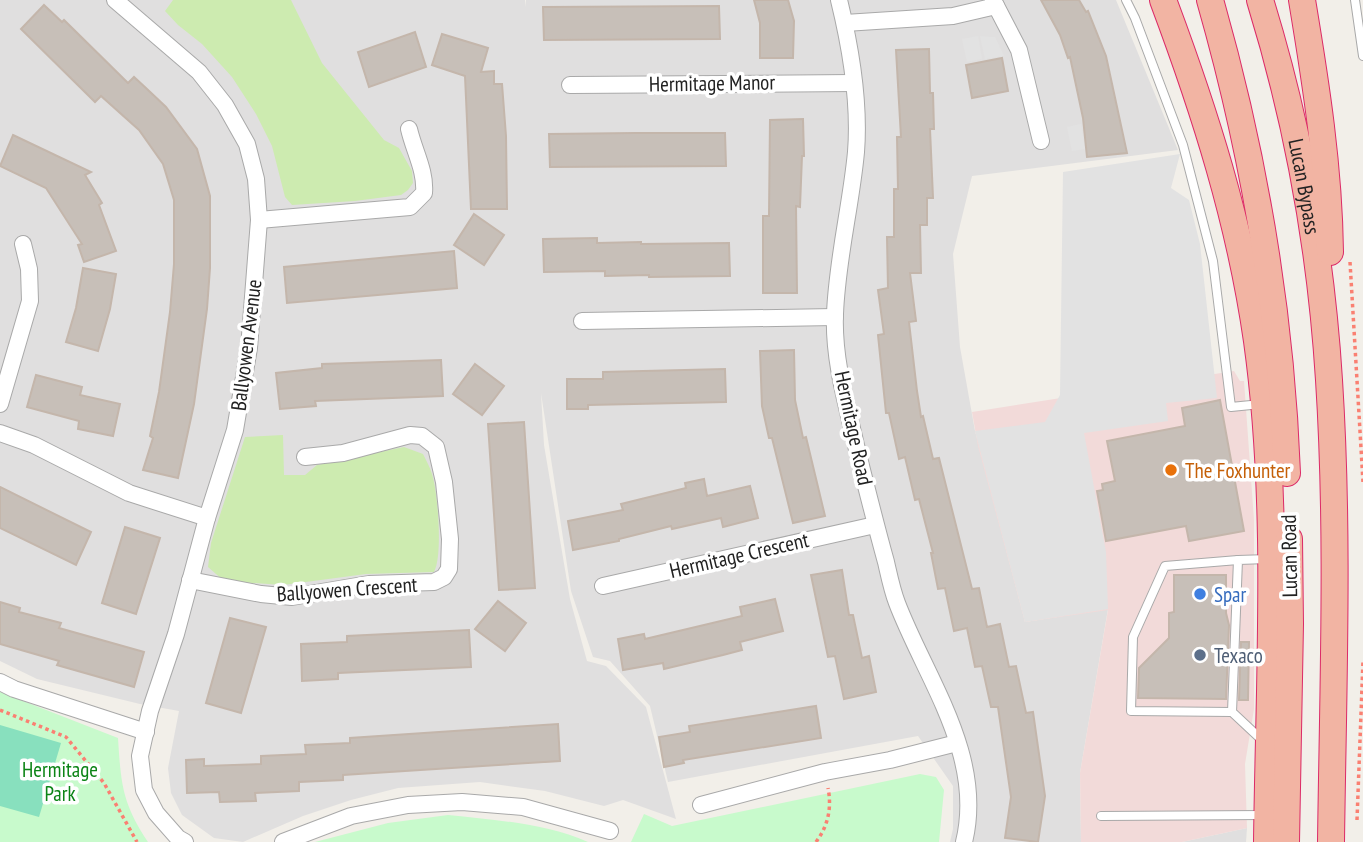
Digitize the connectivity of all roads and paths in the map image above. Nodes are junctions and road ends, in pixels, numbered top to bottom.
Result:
1 (839, 0) edge
2 (1126, 0) edge
3 (1163, 0) edge
4 (1177, 0) edge
5 (1210, 0) edge
6 (1260, 0) edge
7 (1302, 0) edge
8 (1355, 0) edge
9 (994, 3) edge
10 (126, 4) edge
11 (845, 23) junction
12 (1363, 56) edge
13 (854, 83) junction
14 (570, 85) dead end
15 (409, 129) dead end
16 (1041, 141) dead end
17 (1256, 187) junction
18 (259, 220) junction
19 (23, 244) dead end
20 (835, 317) junction
21 (582, 321) dead end
22 (1329, 379) junction
23 (0, 404) edge
24 (1264, 404) junction
25 (0, 433) edge
26 (305, 457) dead end
27 (207, 518) junction
28 (876, 525) junction
29 (1271, 559) junction
30 (1238, 560) junction
31 (190, 580) junction
32 (603, 586) dead end
33 (1363, 661) edge
34 (1363, 674) edge
35 (0, 682) edge
36 (0, 709) edge
37 (1231, 712) junction
38 (146, 732) junction
39 (957, 743) junction
40 (1268, 745) junction
41 (828, 788) dead end
42 (701, 805) dead end
43 (1267, 815) junction
44 (1101, 816) dead end
45 (1357, 825) dead end
46 (610, 831) dead end
47 (137, 842) edge
48 (186, 842) edge
49 (282, 842) edge
50 (816, 842) edge
51 (964, 842) edge
52 (1267, 842) edge
53 (1286, 842) edge
54 (1331, 842) edge

1 - 11 street, Hermitage Road
2 - 24 lane
3 - 24 highway
4 - 17 highway
5 - 17 highway
6 - 22 highway, Lucan Bypass
7 - 22 highway
8 - 12 lane
9 - 11 street
9 - 16 street
10 - 18 street, Ballyowen Avenue
11 - 13 street, Hermitage Road
13 - 14 street, Hermitage Manor
13 - 20 street, Hermitage Road
15 - 18 street
17 - 53 highway, Lucan Road
18 - 27 street, Ballyowen Avenue
19 - 23 street
20 - 21 street
20 - 28 street, Hermitage Road
22 - 54 highway
24 - 29 highway
25 - 27 street
26 - 31 street, Ballyowen Crescent
27 - 31 street, Ballyowen Avenue
28 - 32 street, Hermitage Crescent
28 - 39 street, Hermitage Road
29 - 30 lane
29 - 40 highway
30 - 37 lane
30 - 37 lane
31 - 38 street, Ballyowen Avenue
33 - 34 path
34 - 45 path
35 - 38 street
36 - 47 path
37 - 40 lane
38 - 48 street, Ballyowen Avenue
39 - 42 street
39 - 51 street, Hermitage Road
40 - 43 highway
41 - 50 path
43 - 44 lane
43 - 52 highway
46 - 49 street

